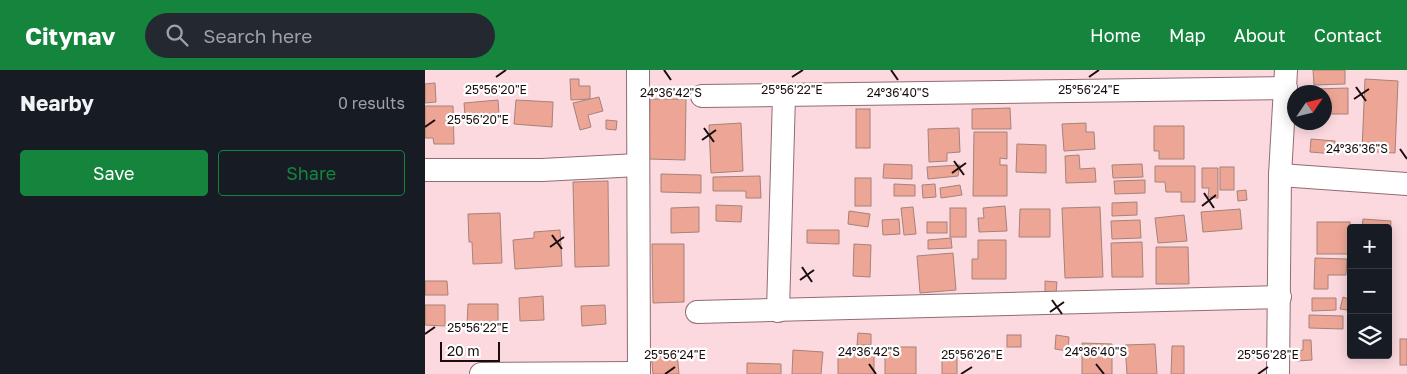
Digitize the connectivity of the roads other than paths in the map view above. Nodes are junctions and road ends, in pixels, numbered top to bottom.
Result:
1 (637, 70) edge
2 (1286, 79) edge
3 (784, 95) junction
4 (702, 96) dead end
5 (638, 165) junction
6 (425, 170) edge
7 (1280, 175) junction
8 (1407, 184) edge
9 (1280, 297) junction
10 (778, 311) junction
11 (697, 312) dead end
12 (639, 373) edge
13 (481, 374) edge
14 (1278, 374) edge

1 - 5 street
2 - 3 street
2 - 7 street
3 - 4 street
3 - 10 street
5 - 6 street
5 - 12 street
7 - 8 street
7 - 9 street
9 - 10 street
9 - 14 street
10 - 11 street
12 - 13 street

